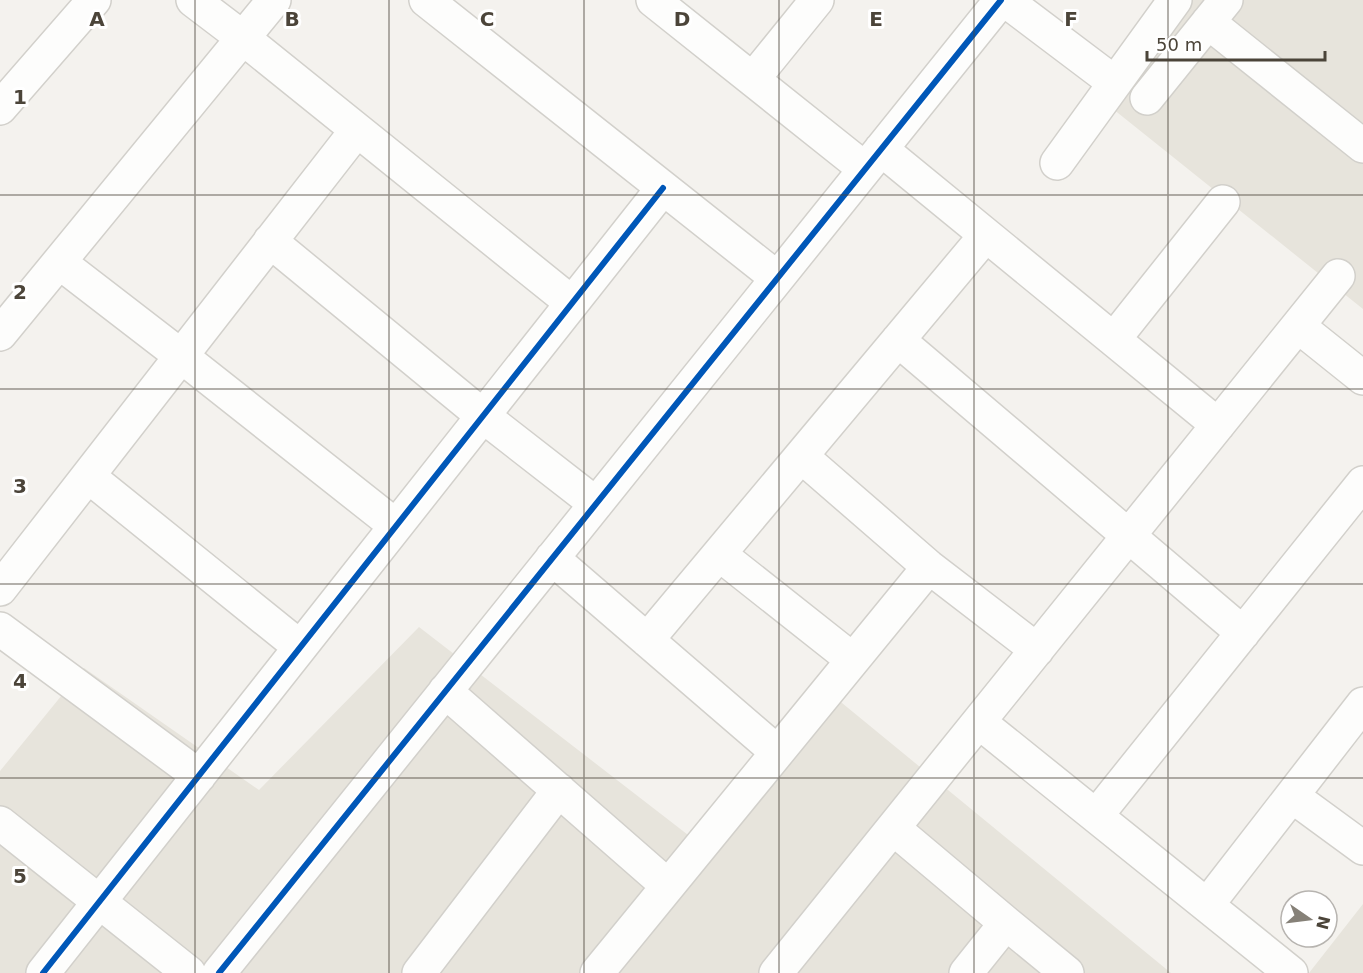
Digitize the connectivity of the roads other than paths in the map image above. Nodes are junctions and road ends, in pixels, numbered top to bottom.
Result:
1 (94, 0) edge
2 (193, 0) edge
3 (274, 0) edge
4 (653, 0) edge
5 (817, 0) edge
6 (1003, 0) edge
7 (1175, 0) edge
8 (446, 6) edge
9 (1217, 11) edge
10 (243, 38) junction
11 (753, 80) junction
12 (1115, 83) junction
13 (1147, 98) dead end
14 (0, 108) edge
15 (357, 130) junction
16 (1363, 146) edge
17 (873, 159) junction
18 (1057, 163) dead end
19 (663, 188) junction
20 (1222, 202) dead end
21 (986, 235) junction
22 (270, 241) junction
23 (59, 262) junction
24 (1338, 276) dead end
25 (777, 278) junction
26 (572, 303) junction
27 (1298, 326) junction
28 (0, 334) edge
29 (1114, 339) junction
30 (898, 340) junction
31 (181, 356) junction
32 (1363, 378) edge
33 (483, 416) junction
34 (1218, 425) junction
35 (801, 456) junction
36 (88, 476) junction
37 (1363, 483) edge
38 (596, 504) junction
39 (396, 526) junction
40 (1129, 536) junction
41 (719, 554) junction
42 (552, 558) junction
43 (929, 567) junction
44 (0, 589) edge
45 (0, 630) edge
46 (1243, 633) junction
47 (647, 640) junction
48 (300, 647) junction
49 (1037, 650) junction
50 (853, 660) junction
51 (445, 691) junction
52 (1363, 704) edge
53 (979, 722) junction
54 (777, 752) junction
55 (199, 776) junction
56 (559, 790) junction
57 (1292, 796) junction
58 (1096, 816) junction
59 (0, 823) edge
60 (893, 828) junction
61 (1363, 848) edge
62 (668, 886) junction
63 (99, 902) junction
64 (1207, 905) junction
65 (1006, 923) junction
66 (43, 973) edge
67 (189, 973) edge
68 (219, 973) edge
69 (419, 973) edge
70 (597, 973) edge
71 (776, 973) edge
72 (966, 973) edge
73 (1067, 973) edge
74 (1291, 973) edge

1 - 14 street
2 - 10 street
3 - 10 street
4 - 11 street
5 - 11 street
6 - 12 street
6 - 17 street
7 - 12 street
8 - 19 street
9 - 13 street
9 - 16 street
10 - 15 street
10 - 23 street
11 - 17 street
12 - 18 street
15 - 22 street
15 - 26 street
17 - 21 street
17 - 25 street
19 - 25 street
19 - 26 street
20 - 29 street
21 - 29 street
21 - 30 street
22 - 31 street
22 - 33 street
23 - 28 street
23 - 31 street
24 - 27 street
25 - 38 street
26 - 33 street
27 - 32 street
27 - 34 street
29 - 34 street
30 - 35 street
30 - 40 street
31 - 36 street
31 - 39 street
33 - 38 street
33 - 39 street
34 - 40 street
35 - 41 street
35 - 43 street
36 - 44 street
36 - 48 street
37 - 46 street
38 - 42 street
39 - 48 street
40 - 46 street
40 - 49 street
41 - 47 street
41 - 50 street
42 - 47 street
42 - 51 street
43 - 49 street
43 - 50 street
45 - 55 street
46 - 58 street
47 - 54 street
48 - 55 street
49 - 53 street
50 - 54 street
51 - 56 street
51 - 68 street
52 - 57 street
53 - 58 street
53 - 60 street
54 - 62 street
55 - 63 street
56 - 62 street
56 - 69 street
57 - 61 street
57 - 64 street
58 - 64 street
59 - 63 street
60 - 65 street
60 - 71 street
62 - 70 street
63 - 66 street
63 - 67 street
64 - 74 street
65 - 72 street
65 - 73 street

